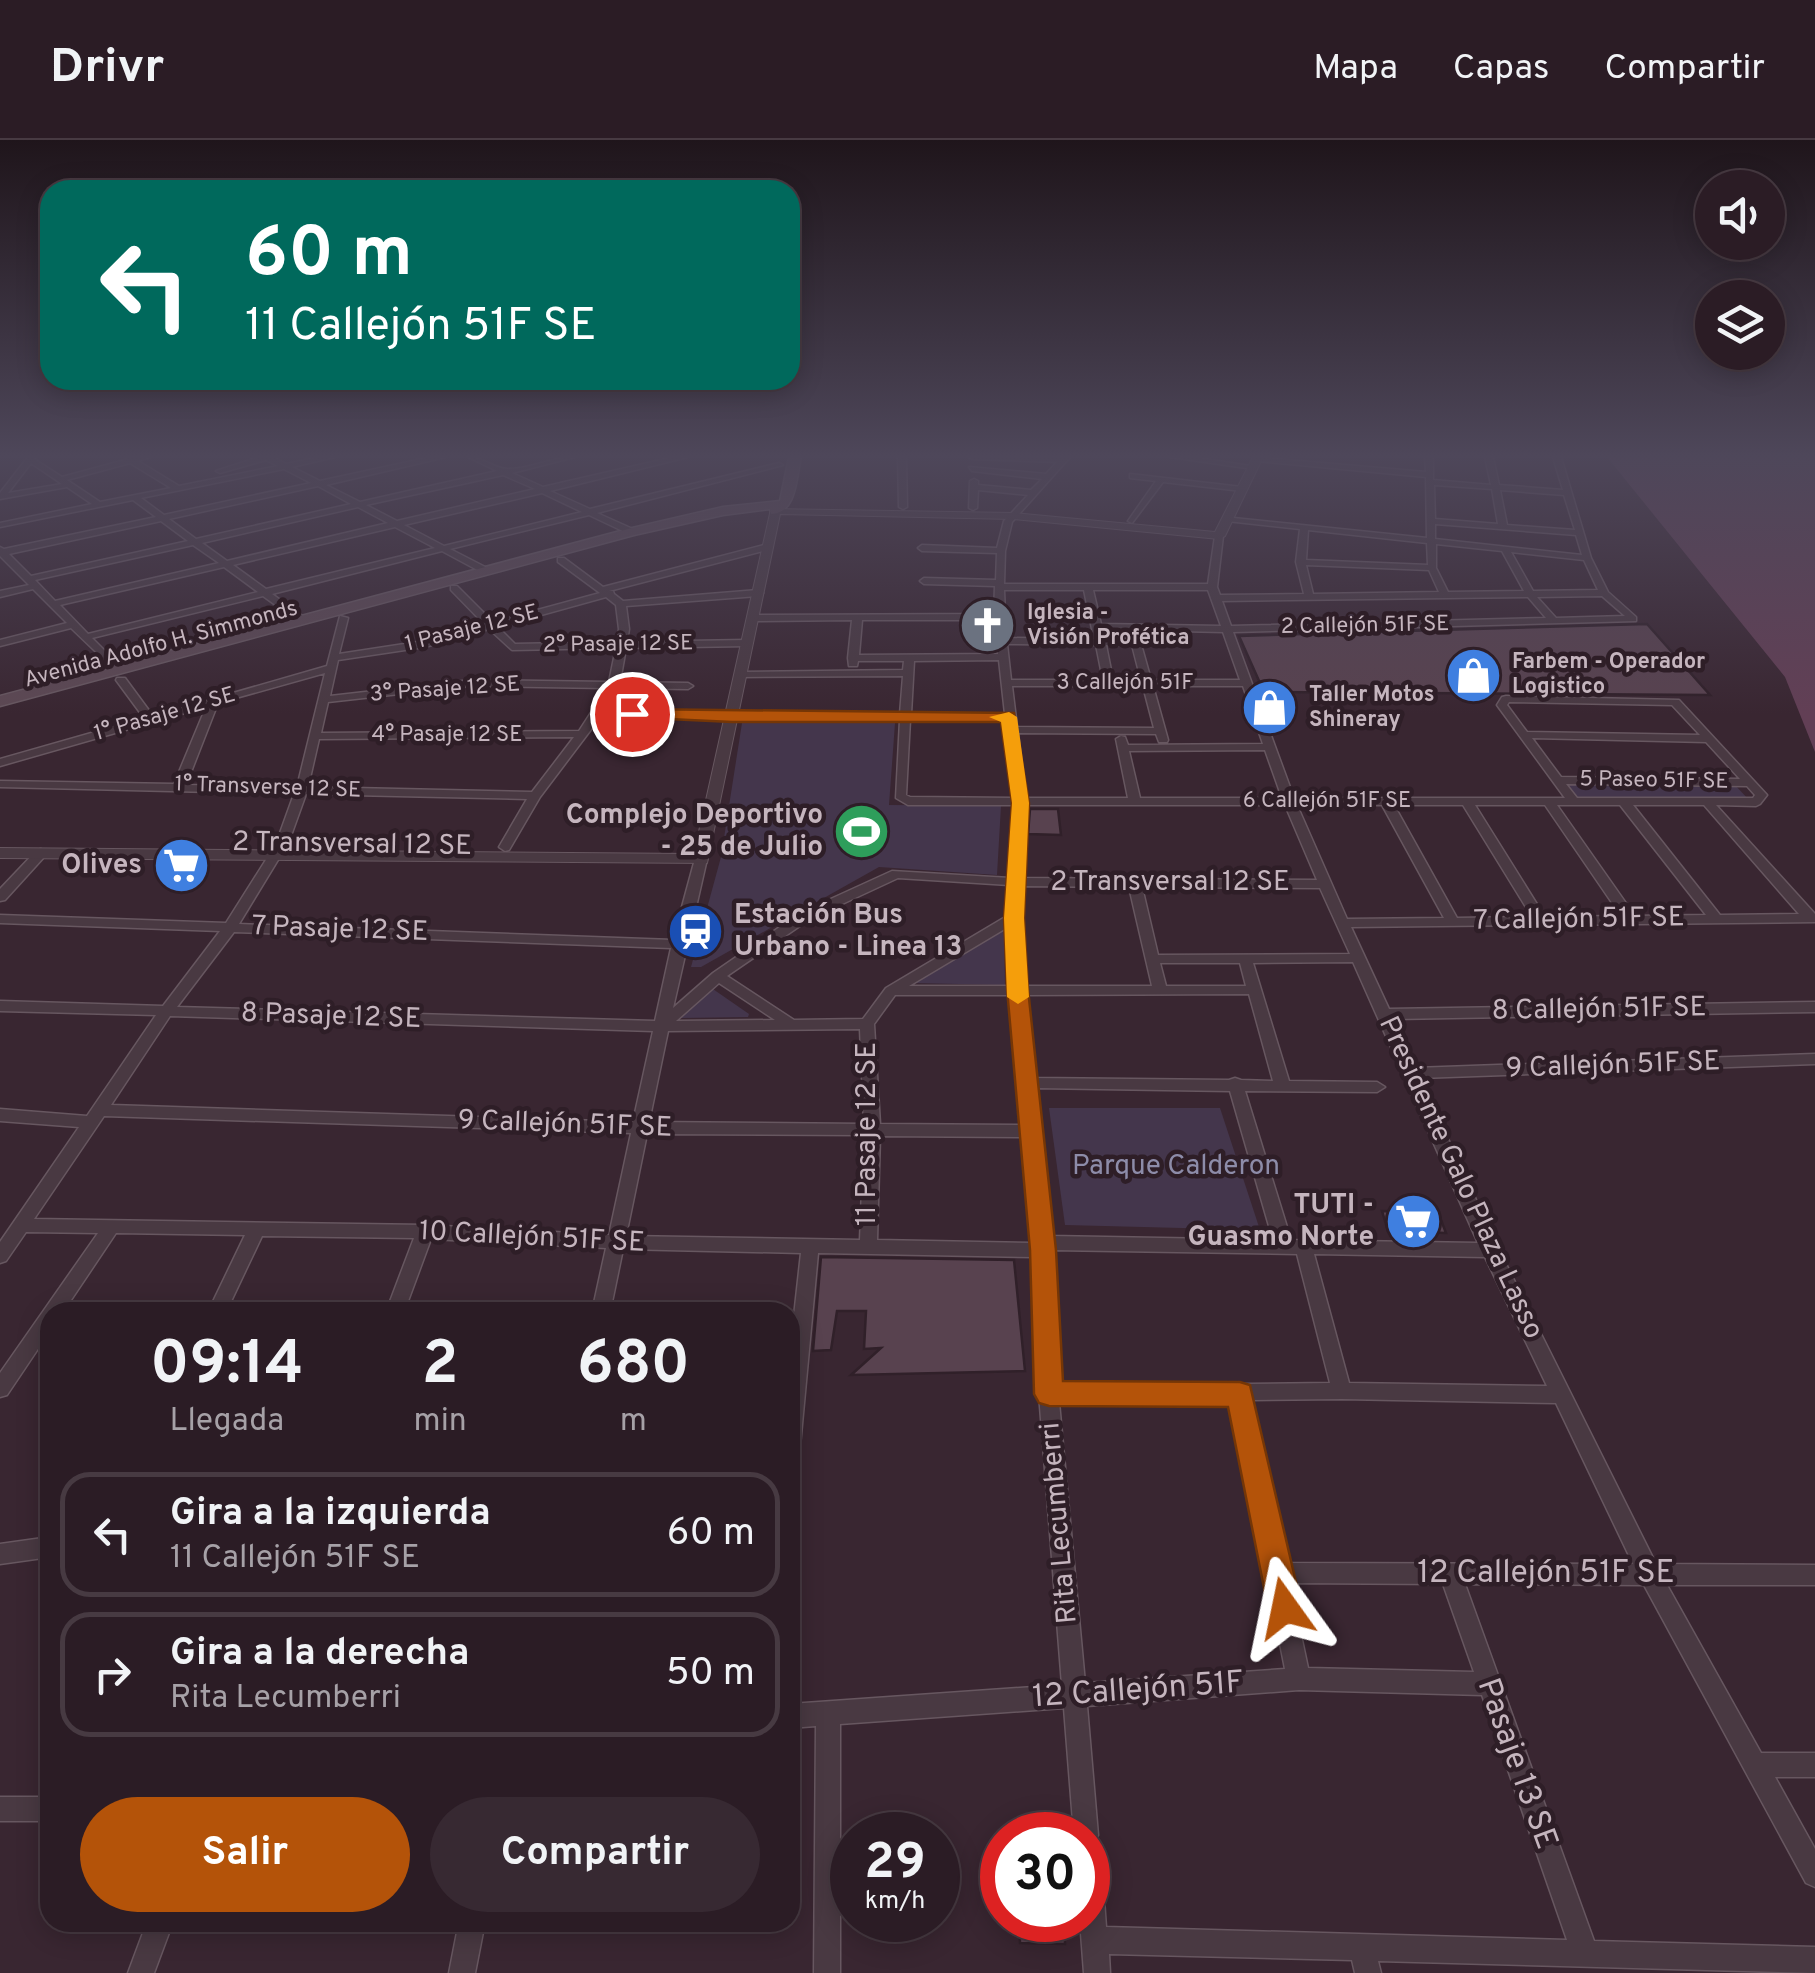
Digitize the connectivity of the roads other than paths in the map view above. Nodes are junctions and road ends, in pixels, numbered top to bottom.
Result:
1 (195, 542) edge
2 (46, 543) edge
3 (193, 543) edge
4 (318, 543) edge
5 (434, 543) edge
6 (466, 543) edge
7 (593, 543) edge
8 (629, 543) edge
9 (769, 543) edge
10 (1003, 543) edge
11 (1220, 543) edge
12 (1302, 543) edge
13 (1432, 543) edge
14 (1448, 543) edge
15 (1583, 543) edge
16 (768, 547) junction
17 (444, 548) junction
18 (922, 548) dead end
19 (1505, 548) junction
20 (1001, 551) junction
21 (1, 552) edge
22 (1587, 558) junction
23 (562, 560) junction
24 (1300, 562) junction
25 (226, 564) junction
26 (1432, 568) junction
27 (486, 571) junction
28 (924, 581) dead end
29 (32, 583) junction
30 (1000, 585) junction
31 (1088, 586) junction
32 (454, 588) junction
33 (607, 591) junction
34 (265, 592) junction
35 (758, 593) junction
36 (1214, 593) junction
37 (1604, 593) junction
38 (0, 594) edge
39 (1444, 594) junction
40 (1530, 595) junction
41 (1349, 596) junction
42 (1310, 597) junction
43 (54, 604) junction
44 (621, 604) junction
45 (999, 617) junction
46 (343, 618) junction
47 (753, 618) junction
48 (857, 618) junction
49 (302, 619) junction
50 (1553, 621) junction
51 (75, 624) junction
52 (492, 626) junction
53 (1368, 626) junction
54 (1097, 627) junction
55 (1132, 628) junction
56 (1224, 628) junction
57 (86, 637) junction
58 (621, 642) junction
59 (1100, 642) junction
60 (1136, 642) junction
61 (0, 643) edge
62 (748, 643) junction
63 (1002, 648) junction
64 (908, 657) junction
65 (853, 658) junction
66 (331, 663) junction
67 (852, 673) junction
68 (908, 673) junction
69 (119, 674) junction
70 (740, 674) junction
71 (1007, 683) junction
72 (1109, 683) junction
73 (1147, 683) junction
74 (1244, 683) junction
75 (614, 685) junction
76 (688, 686) dead end
77 (322, 700) junction
78 (214, 701) junction
79 (1, 702) edge
80 (599, 712) junction
81 (908, 717) junction
82 (732, 718) junction
83 (150, 719) junction
84 (1010, 723) junction
85 (1119, 731) junction
86 (1160, 731) junction
87 (579, 734) junction
88 (1526, 735) junction
89 (315, 736) junction
90 (1711, 739) junction
91 (1269, 747) junction
92 (1123, 748) junction
93 (1165, 748) junction
94 (0, 763) edge
95 (1556, 780) junction
96 (1751, 783) junction
97 (0, 784) edge
98 (180, 785) junction
99 (302, 789) junction
100 (535, 796) junction
101 (1135, 801) junction
102 (1289, 801) junction
103 (1466, 801) junction
104 (1548, 801) junction
105 (1573, 801) junction
106 (1623, 801) junction
107 (1706, 801) junction
108 (1386, 802) junction
109 (1020, 803) junction
110 (0, 842) edge
111 (504, 847) junction
112 (279, 850) junction
113 (0, 852) edge
114 (41, 853) junction
115 (702, 854) junction
116 (1017, 882) junction
117 (1134, 882) junction
118 (1325, 884) junction
119 (0, 897) edge
120 (1014, 918) junction
121 (1716, 918) junction
122 (1812, 918) edge
123 (0, 920) edge
124 (1540, 920) junction
125 (1630, 920) junction
126 (1452, 921) junction
127 (1342, 922) junction
128 (231, 926) junction
129 (679, 944) junction
130 (1152, 958) junction
131 (1245, 958) junction
132 (1358, 958) junction
133 (718, 976) junction
134 (1018, 989) junction
135 (1160, 990) junction
136 (1254, 990) junction
137 (891, 991) junction
138 (0, 1006) edge
139 (1814, 1009) edge
140 (165, 1013) junction
141 (1384, 1014) junction
142 (789, 1023) junction
143 (867, 1024) junction
144 (661, 1026) junction
145 (1815, 1059) edge
146 (1410, 1073) junction
147 (1026, 1083) junction
148 (1236, 1083) junction
149 (1282, 1084) junction
150 (1377, 1087) dead end
151 (0, 1115) edge
152 (96, 1116) junction
153 (640, 1128) junction
154 (872, 1130) junction
155 (1031, 1130) junction
156 (21, 1225) junction
157 (112, 1226) junction
158 (258, 1229) junction
159 (425, 1232) junction
160 (617, 1240) junction
161 (868, 1245) junction
162 (810, 1246) junction
163 (1042, 1246) junction
164 (1284, 1248) junction
165 (1304, 1248) junction
166 (1490, 1250) junction
167 (0, 1256) edge
168 (59, 1302) edge
169 (222, 1302) edge
170 (399, 1302) edge
171 (604, 1302) edge
172 (40, 1330) edge
173 (800, 1346) edge
174 (0, 1389) edge
175 (1342, 1391) junction
176 (1049, 1394) junction
177 (1240, 1394) junction
178 (1563, 1396) junction
179 (40, 1549) edge
180 (0, 1554) edge
181 (1278, 1573) junction
182 (1450, 1573) junction
183 (1650, 1574) junction
184 (1815, 1575) edge
185 (1299, 1680) junction
186 (1487, 1684) junction
187 (1074, 1696) junction
188 (828, 1714) junction
189 (800, 1715) edge
190 (1753, 1765) junction
191 (1815, 1765) edge
192 (0, 1809) edge
193 (40, 1809) edge
194 (1084, 1812) edge
195 (1815, 1874) edge
196 (156, 1932) edge
197 (470, 1932) edge
198 (1110, 1941) edge
199 (1094, 1942) edge
200 (1585, 1953) junction
201 (1365, 1960) edge
202 (1815, 1960) edge
203 (140, 1973) edge
204 (462, 1973) edge
205 (826, 1973) edge
206 (1097, 1973) edge

1 - 25 street
2 - 21 street
3 - 29 street
4 - 25 street
5 - 17 street
6 - 17 street
7 - 27 main road, Avenida Adolfo H. Simmonds
8 - 23 main road, Avenida Adolfo H. Simmonds
9 - 16 street
10 - 20 street, Rita Lecumberri
11 - 36 street, Presidente Galo Plaza Lasso
12 - 24 street
13 - 26 street
14 - 19 street, Avenida Adolfo H. Simmonds
15 - 22 street
16 - 33 street, 1 Pasaje 12 SE
16 - 35 street
17 - 27 street
17 - 34 street
18 - 20 street
19 - 22 street, Avenida Adolfo H. Simmonds
19 - 40 street
20 - 30 street, Rita Lecumberri
21 - 29 street
22 - 37 street
23 - 32 main road, Avenida Adolfo H. Simmonds
23 - 33 street
24 - 26 street
24 - 42 street
25 - 34 street
25 - 43 street
26 - 39 street
27 - 49 main road, Avenida Adolfo H. Simmonds
28 - 30 street
29 - 38 street
29 - 43 street
30 - 31 street
30 - 45 street, Rita Lecumberri
31 - 36 street
31 - 54 street
32 - 46 main road, Avenida Adolfo H. Simmonds
32 - 52 street, 2° Pasaje 12 SE
33 - 44 street
33 - 52 street, 1 Pasaje 12 SE
34 - 49 street
34 - 57 street
35 - 44 street
35 - 47 street
36 - 42 street
36 - 56 street, Presidente Galo Plaza Lasso
37 - 40 street
37 - 50 street, 2 Callejón 51F SE
39 - 40 street
39 - 41 street
40 - 50 street
41 - 42 street
41 - 53 street
43 - 51 street
44 - 58 street
45 - 48 street
45 - 63 street, Rita Lecumberri
46 - 66 street
46 - 69 main road, Avenida Adolfo H. Simmonds
47 - 48 street
47 - 62 street
48 - 65 street
49 - 69 main road, Avenida Adolfo H. Simmonds
50 - 53 street, 2 Callejón 51F SE
51 - 57 street
51 - 61 street
52 - 58 street, 2° Pasaje 12 SE
52 - 66 street, 1 Pasaje 12 SE
53 - 56 street, 2 Callejón 51F SE
54 - 55 street, 2 Callejón 51F SE
54 - 59 street
55 - 56 street, 2 Callejón 51F SE
55 - 60 street
56 - 74 street, Presidente Galo Plaza Lasso
57 - 69 street
58 - 62 street, 2° Pasaje 12 SE
58 - 75 street
59 - 60 street
59 - 63 street
59 - 72 street
60 - 73 street
62 - 70 street
63 - 64 street
63 - 71 street, Rita Lecumberri
64 - 65 street
64 - 68 street
65 - 67 street
66 - 77 street
66 - 78 street, 1° Pasaje 12 SE
67 - 68 street
67 - 70 street
68 - 81 street
69 - 79 main road, Avenida Adolfo H. Simmonds
69 - 83 street
70 - 82 street
71 - 72 street, 3 Callejón 51F
71 - 84 street, Rita Lecumberri
72 - 73 street, 3 Callejón 51F
73 - 74 street, 3 Callejón 51F
73 - 86 street
74 - 91 street, Presidente Galo Plaza Lasso
75 - 76 street, 3° Pasaje 12 SE
75 - 77 street, 3° Pasaje 12 SE
75 - 80 street
77 - 89 street
78 - 83 street, 1° Pasaje 12 SE
78 - 98 street
80 - 82 street
80 - 87 street
81 - 82 street
81 - 84 street
81 - 109 street, 6 Callejón 51F SE
82 - 115 street
83 - 94 street, 1° Pasaje 12 SE
84 - 85 street
84 - 109 street, Rita Lecumberri
85 - 86 street
85 - 92 street
86 - 93 street
87 - 89 street, 4° Pasaje 12 SE
87 - 100 street
88 - 90 street
88 - 90 street
88 - 95 street
89 - 99 street
90 - 96 street
91 - 93 street
91 - 102 street, Presidente Galo Plaza Lasso
92 - 93 street
92 - 101 street
95 - 96 street, 5 Paseo 51F SE
95 - 105 street
96 - 107 street, 6 Callejón 51F SE
97 - 98 street, 1° Transverse 12 SE
98 - 99 street, 1° Transverse 12 SE
99 - 100 street, 1° Transverse 12 SE
99 - 112 street
100 - 111 street
101 - 102 street, 6 Callejón 51F SE
101 - 109 street, 6 Callejón 51F SE
102 - 108 street, 6 Callejón 51F SE
102 - 118 street, Presidente Galo Plaza Lasso
103 - 104 street, 6 Callejón 51F SE
103 - 108 street, 6 Callejón 51F SE
103 - 124 street
104 - 105 street, 6 Callejón 51F SE
104 - 125 street
105 - 106 street, 6 Callejón 51F SE
106 - 107 street, 6 Callejón 51F SE
106 - 121 street
107 - 122 street
108 - 126 street
109 - 116 street, Rita Lecumberri
110 - 112 street, 2 Transversal 12 SE
111 - 112 street, 2 Transversal 12 SE
111 - 115 street, 2 Transversal 12 SE
112 - 114 street, 2 Transversal 12 SE
112 - 115 street, 2 Transversal 12 SE
112 - 128 street
113 - 114 street, 2 Transversal 12 SE
114 - 119 street
115 - 129 street
116 - 117 street, 2 Transversal 12 SE
116 - 120 street, Rita Lecumberri
116 - 133 street, 2 Transversal 12 SE
117 - 118 street, 2 Transversal 12 SE
117 - 130 street
118 - 127 street, Presidente Galo Plaza Lasso
120 - 134 street, Rita Lecumberri
120 - 137 street
121 - 122 street, 7 Callejón 51F SE
121 - 125 street, 7 Callejón 51F SE
123 - 128 street, 7 Pasaje 12 SE
124 - 125 street, 7 Callejón 51F SE
124 - 126 street, 7 Callejón 51F SE
126 - 127 street, 7 Callejón 51F SE
127 - 132 street, Presidente Galo Plaza Lasso
128 - 129 street, 7 Pasaje 12 SE
128 - 140 street
129 - 144 street
130 - 131 street
130 - 135 street
131 - 132 street
131 - 136 street
132 - 141 street, Presidente Galo Plaza Lasso
133 - 142 street
133 - 144 street
134 - 135 street
134 - 137 street
134 - 147 street, Rita Lecumberri
135 - 136 street
136 - 149 street
137 - 143 street
138 - 140 street, 8 Pasaje 12 SE
139 - 141 street, 8 Callejón 51F SE
140 - 144 street, 8 Pasaje 12 SE
140 - 152 street
141 - 146 street, Presidente Galo Plaza Lasso
142 - 143 street
142 - 144 street
143 - 154 street, 11 Pasaje 12 SE
144 - 153 street
145 - 146 street, 9 Callejón 51F SE
146 - 166 street, Presidente Galo Plaza Lasso
147 - 148 street
147 - 155 street, Rita Lecumberri
148 - 149 street
148 - 164 street
149 - 150 street
151 - 152 street, 9 Callejón 51F SE
152 - 153 street, 9 Callejón 51F SE
152 - 156 street
153 - 154 street, 9 Callejón 51F SE
153 - 160 street
154 - 155 street, 9 Callejón 51F SE
154 - 161 street, 11 Pasaje 12 SE
155 - 163 street, Rita Lecumberri
156 - 157 street, 10 Callejón 51F SE
156 - 167 street
157 - 158 street, 10 Callejón 51F SE
157 - 168 street
158 - 159 street, 10 Callejón 51F SE
158 - 169 street
159 - 160 street, 10 Callejón 51F SE
159 - 170 street
160 - 162 street, 10 Callejón 51F SE
160 - 171 street
161 - 162 street, 10 Callejón 51F SE
161 - 163 street, 10 Callejón 51F SE
162 - 173 street
163 - 164 street, 10 Callejón 51F SE
163 - 176 street, Rita Lecumberri
164 - 165 street, 10 Callejón 51F SE
165 - 166 street, 10 Callejón 51F SE
165 - 175 street
166 - 178 street, Presidente Galo Plaza Lasso
172 - 174 street
175 - 177 street
175 - 178 street
176 - 177 street
176 - 187 street, Rita Lecumberri
177 - 181 street
178 - 183 street, Presidente Galo Plaza Lasso
179 - 180 street
181 - 182 street, 12 Callejón 51F SE
181 - 185 street
182 - 183 street, 12 Callejón 51F SE
182 - 186 street, Pasaje 13 SE
183 - 184 street, 12 Callejón 51F SE
183 - 190 street, Presidente Galo Plaza Lasso
185 - 186 street, 12 Callejón 51F
185 - 187 street, 12 Callejón 51F
186 - 200 street, Pasaje 13 SE
187 - 188 street, 12 Callejón 51F
187 - 194 street, Rita Lecumberri
188 - 189 street, 12 Callejón 51F
188 - 205 street
190 - 191 street
190 - 195 street, Presidente Galo Plaza Lasso
192 - 193 street
196 - 203 street
197 - 204 street
198 - 201 street
199 - 206 street
200 - 201 street
200 - 202 street

